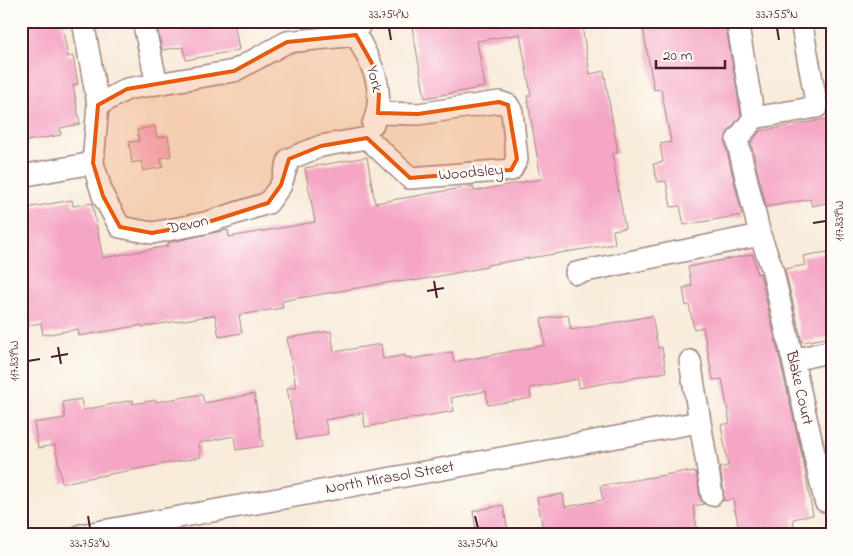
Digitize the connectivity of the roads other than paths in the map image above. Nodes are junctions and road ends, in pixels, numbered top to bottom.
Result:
1 (82, 21) edge
2 (143, 21) edge
3 (737, 21) edge
4 (802, 21) edge
5 (358, 28) edge
6 (157, 84) junction
7 (98, 105) junction
8 (378, 113) junction
9 (754, 118) junction
10 (366, 138) junction
11 (93, 163) junction
12 (21, 176) edge
13 (760, 235) junction
14 (576, 273) dead end
15 (832, 351) edge
16 (793, 360) junction
17 (690, 361) dead end
18 (699, 422) junction
19 (712, 495) dead end
20 (828, 501) edge
21 (81, 535) edge

1 - 7 street
2 - 6 street
3 - 9 street
4 - 9 street
5 - 6 street
5 - 8 street, York
6 - 7 street
7 - 11 street
8 - 10 street, York
8 - 10 street, Woodsley
9 - 13 street, Blake Court
10 - 11 street, Devon
11 - 12 street
13 - 14 street
13 - 16 street, Blake Court
15 - 16 street
16 - 20 street, Blake Court
17 - 18 street
18 - 19 street
18 - 21 street, North Mirasol Street

